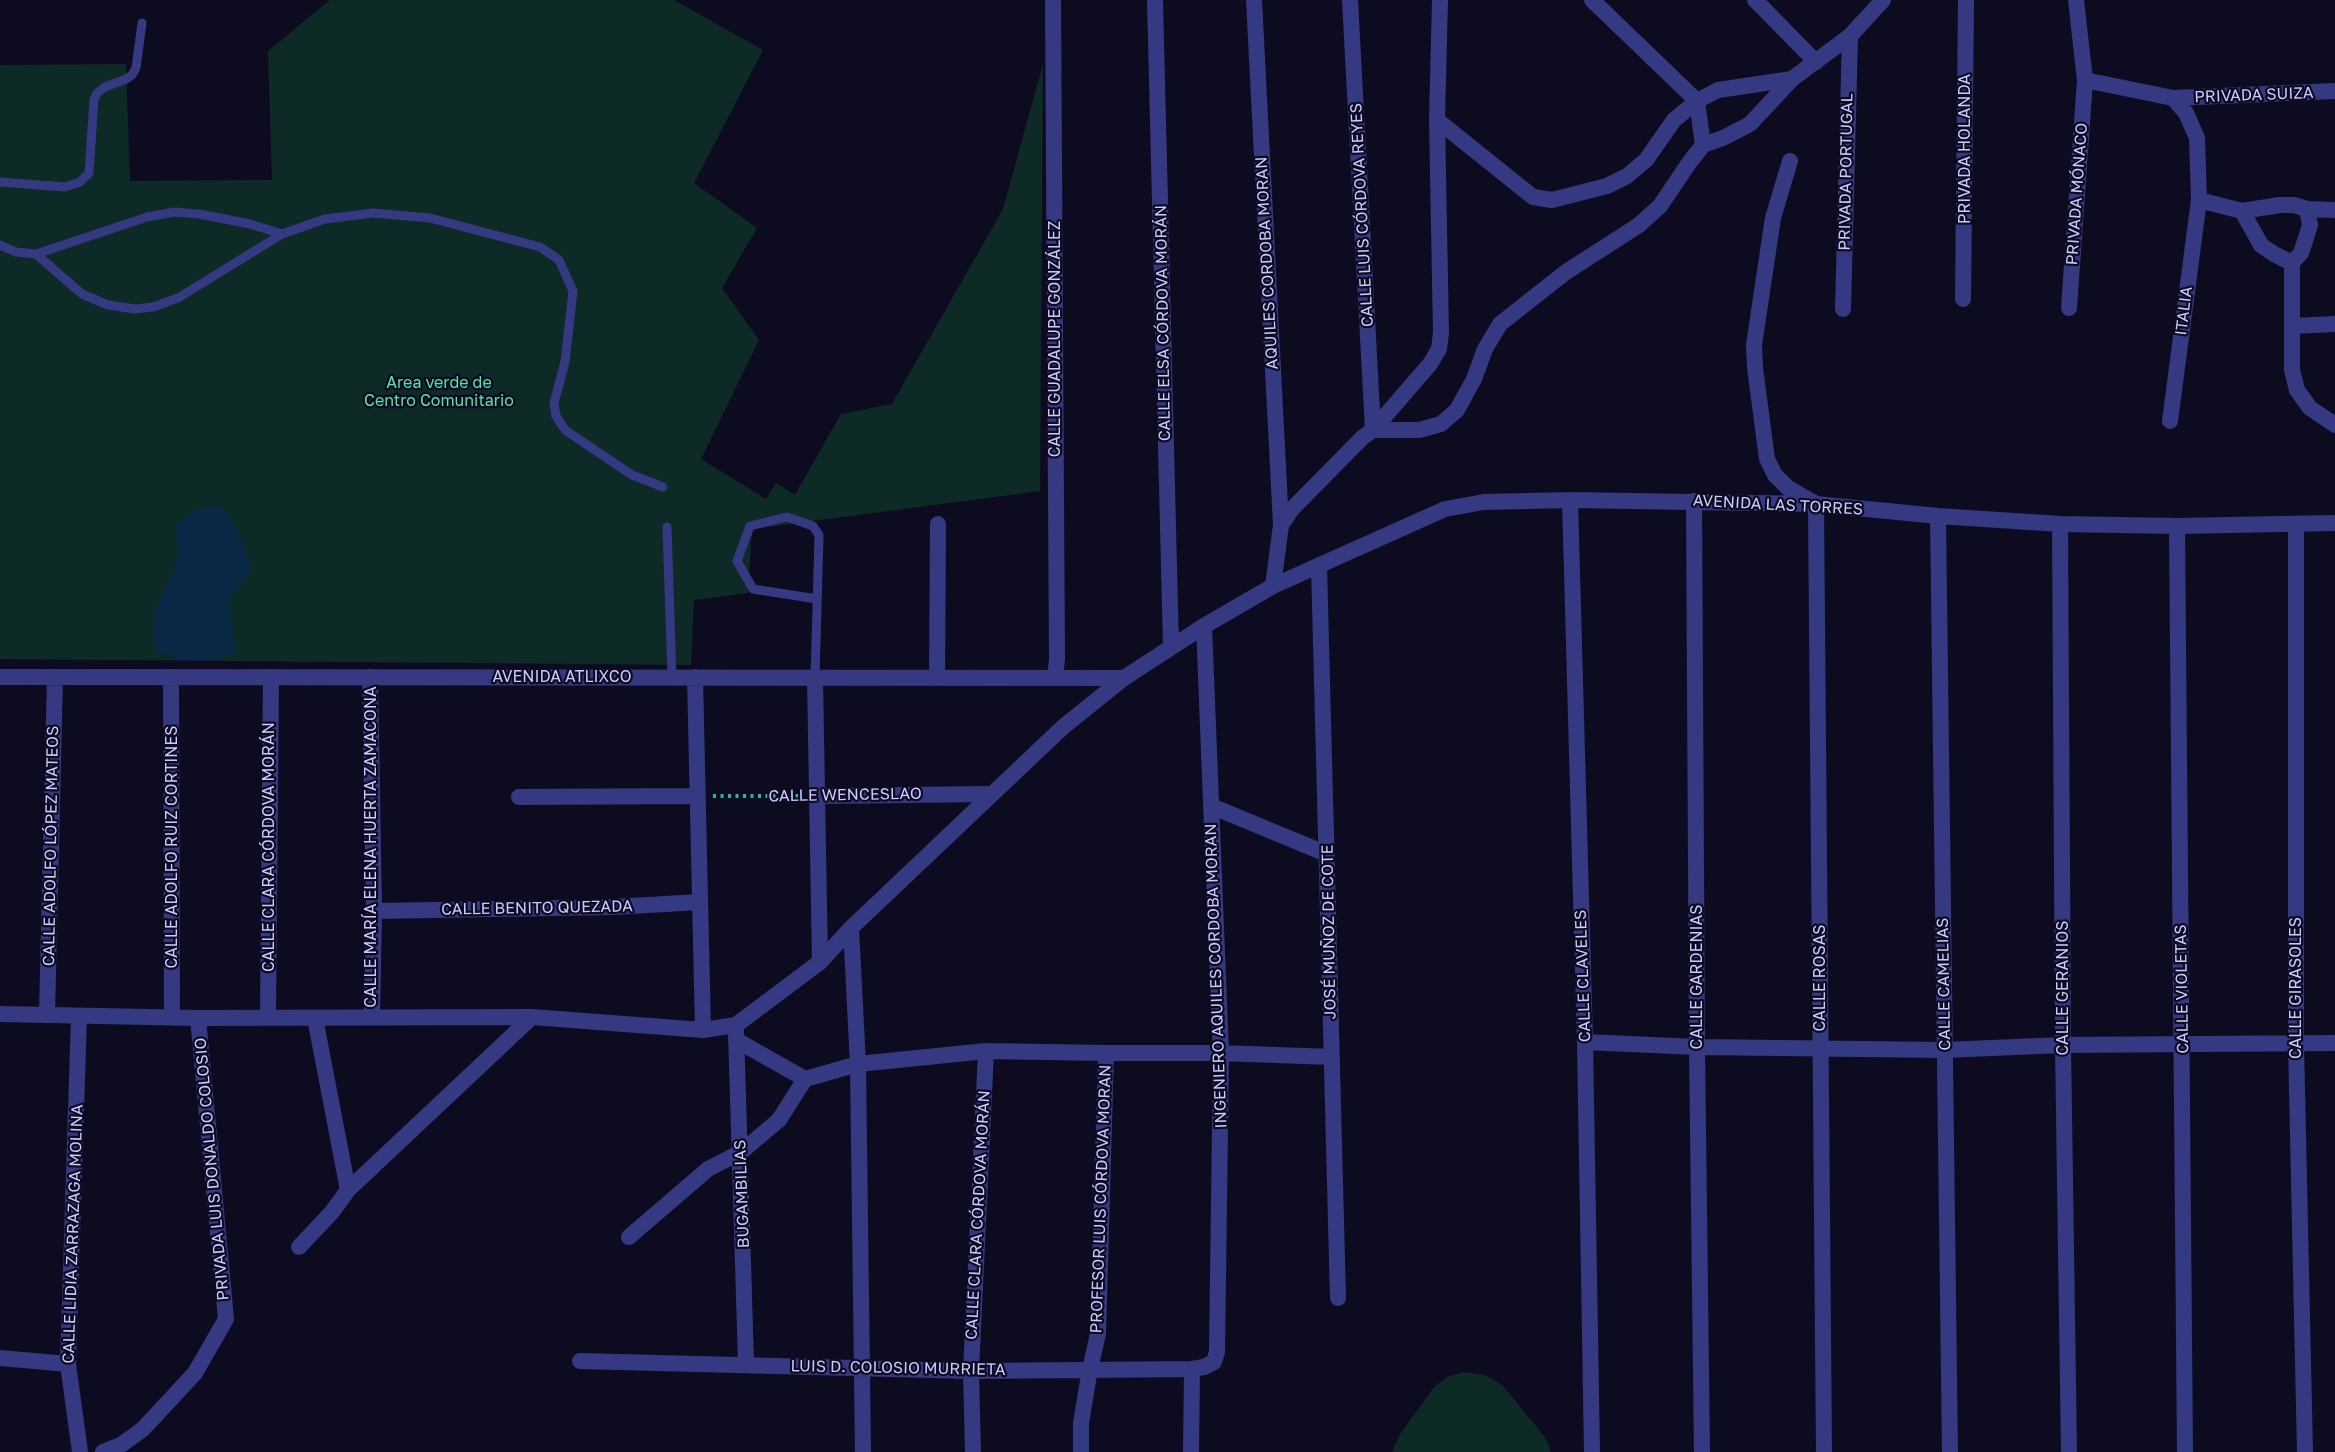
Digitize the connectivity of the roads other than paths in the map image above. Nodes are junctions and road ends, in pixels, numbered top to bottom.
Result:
1 (1053, 0) edge
2 (1155, 0) edge
3 (1254, 0) edge
4 (1350, 0) edge
5 (1440, 0) edge
6 (1592, 0) edge
7 (1755, 0) edge
8 (1883, 0) edge
9 (1965, 0) edge
10 (2076, 0) edge
11 (142, 23) dead end
12 (1850, 36) junction
13 (1816, 62) junction
14 (1792, 79) junction
15 (2085, 80) junction
16 (2335, 91) edge
17 (2173, 98) junction
18 (1697, 100) junction
19 (1437, 120) junction
20 (1703, 146) junction
21 (1790, 161) dead end
22 (0, 182) edge
23 (2199, 200) junction
24 (2307, 209) junction
25 (2335, 210) edge
26 (2242, 211) junction
27 (282, 234) junction
28 (0, 245) edge
29 (36, 254) junction
30 (2292, 263) junction
31 (1963, 299) dead end
32 (2069, 308) dead end
33 (1843, 309) dead end
34 (2335, 324) edge
35 (2292, 326) junction
36 (2170, 421) dead end
37 (2335, 425) edge
38 (1373, 430) junction
39 (663, 487) dead end
40 (1570, 500) junction
41 (1694, 501) junction
42 (1816, 504) junction
43 (1938, 516) junction
44 (938, 524) dead end
45 (2060, 524) junction
46 (2296, 524) junction
47 (2335, 524) edge
48 (1281, 525) junction
49 (2177, 526) junction
50 (668, 527) dead end
51 (1319, 565) junction
52 (1273, 586) junction
53 (817, 599) junction
54 (1204, 626) junction
55 (1171, 646) junction
56 (0, 677) edge
57 (56, 677) junction
58 (171, 677) junction
59 (271, 677) junction
60 (370, 677) junction
61 (672, 677) junction
62 (695, 677) junction
63 (815, 678) junction
64 (938, 678) junction
65 (1055, 678) junction
66 (1125, 678) junction
67 (992, 794) junction
68 (698, 796) junction
69 (817, 796) junction
70 (519, 797) dead end
71 (1211, 807) junction
72 (1327, 854) junction
73 (700, 902) junction
74 (374, 911) junction
75 (852, 928) junction
76 (820, 962) junction
77 (0, 1014) edge
78 (47, 1014) junction
79 (79, 1016) junction
80 (172, 1017) junction
81 (268, 1017) junction
82 (372, 1017) junction
83 (532, 1017) junction
84 (198, 1018) junction
85 (315, 1018) junction
86 (704, 1030) junction
87 (736, 1032) junction
88 (1586, 1042) junction
89 (2335, 1043) edge
90 (2296, 1044) junction
91 (2063, 1045) junction
92 (2183, 1045) junction
93 (1697, 1047) junction
94 (1820, 1047) junction
95 (1944, 1050) junction
96 (986, 1051) junction
97 (1106, 1053) junction
98 (1221, 1053) junction
99 (1332, 1057) junction
100 (858, 1064) junction
101 (805, 1079) junction
102 (741, 1152) junction
103 (348, 1190) junction
104 (629, 1237) dead end
105 (299, 1247) dead end
106 (1338, 1298) dead end
107 (0, 1358) edge
108 (580, 1361) dead end
109 (1214, 1362) joint
110 (746, 1363) junction
111 (68, 1364) junction
112 (862, 1368) junction
113 (1090, 1369) junction
114 (1192, 1369) junction
115 (971, 1371) junction
116 (80, 1452) edge
117 (103, 1452) edge
118 (863, 1452) edge
119 (973, 1452) edge
120 (1081, 1452) edge
121 (1191, 1452) edge
122 (1592, 1452) edge
123 (1702, 1452) edge
124 (1824, 1452) edge
125 (1950, 1452) edge
126 (2069, 1452) edge
127 (2185, 1452) edge
128 (2305, 1452) edge

1 - 65 street, CALLE GUADALUPE GONZÁLEZ
2 - 55 street, CALLE ELSA CÓRDOVA MORÁN
3 - 48 street, AQUILES CORDOBA MORAN
4 - 38 street, CALLE LUIS CÓRDOVA REYES
5 - 19 street
6 - 18 street
7 - 13 street
8 - 12 street
9 - 31 street, PRIVADA HOLANDA
10 - 15 street, PRIVADA MÓNACO
11 - 22 lane
12 - 13 street
12 - 33 street, PRIVADA PORTUGAL
13 - 14 street
14 - 18 street
14 - 20 street
15 - 17 street, PRIVADA SUIZA
15 - 32 street, PRIVADA MÓNACO
16 - 17 street, PRIVADA SUIZA
17 - 23 street, ITALIA
18 - 19 street
18 - 20 street
19 - 38 street
20 - 38 street
21 - 42 street
23 - 26 street
23 - 36 street, ITALIA
24 - 25 street
24 - 26 street
24 - 30 street
26 - 30 street
27 - 29 lane
27 - 29 lane
27 - 39 lane
28 - 29 lane
30 - 35 street
34 - 35 street
35 - 37 street
38 - 48 street
40 - 41 street, AVENIDA LAS TORRES
40 - 51 street, AVENIDA LAS TORRES
40 - 88 street, CALLE CLAVELES
41 - 42 street, AVENIDA LAS TORRES
41 - 93 street, CALLE GARDENIAS
42 - 43 street, AVENIDA LAS TORRES
42 - 94 street, CALLE ROSAS
43 - 45 street, AVENIDA LAS TORRES
43 - 95 street, CALLE CAMELIAS
44 - 64 street
45 - 49 street, AVENIDA LAS TORRES
45 - 91 street, CALLE GERANIOS
46 - 47 street, AVENIDA LAS TORRES
46 - 49 street, AVENIDA LAS TORRES
46 - 90 street, CALLE GIRASOLES
48 - 52 street, AQUILES CORDOBA MORAN
49 - 92 street, CALLE VIOLETAS
50 - 61 lane
51 - 52 street, AVENIDA LAS TORRES
51 - 72 street, JOSÉ MUÑOZ DE COTE
52 - 54 street, AVENIDA LAS TORRES
53 - 53 lane
53 - 63 lane
54 - 55 street, AVENIDA LAS TORRES
54 - 71 street, INGENIERO AQUILES CORDOBA MORAN
55 - 66 street, AVENIDA LAS TORRES
56 - 57 street, AVENIDA ATLIXCO
57 - 58 street, AVENIDA ATLIXCO
57 - 78 street, CALLE ADOLFO LÓPEZ MATEOS
58 - 59 street, AVENIDA ATLIXCO
58 - 80 street, CALLE ADOLFO RUIZ CORTINES
59 - 60 street, AVENIDA ATLIXCO
59 - 81 street, CALLE CLARA CÓRDOVA MORÁN
60 - 61 street, AVENIDA ATLIXCO
60 - 74 street, CALLE MARÍA ELENA HUERTA ZAMACONA
61 - 62 street, AVENIDA ATLIXCO
62 - 63 street, AVENIDA ATLIXCO
62 - 68 street
63 - 64 street, AVENIDA ATLIXCO
63 - 69 street
64 - 65 street, AVENIDA ATLIXCO
65 - 66 street, AVENIDA ATLIXCO
66 - 67 street, AVENIDA LAS TORRES
67 - 69 street, CALLE WENCESLAO
67 - 75 street, AVENIDA LAS TORRES
68 - 70 street
68 - 73 street
69 - 76 street
71 - 72 street
71 - 98 street, INGENIERO AQUILES CORDOBA MORAN
72 - 99 street, JOSÉ MUÑOZ DE COTE
73 - 74 street, CALLE BENITO QUEZADA
73 - 86 street
74 - 82 street, CALLE MARÍA ELENA HUERTA ZAMACONA
75 - 76 street, AVENIDA LAS TORRES
75 - 100 street
76 - 87 street, AVENIDA LAS TORRES
77 - 78 street
78 - 79 street
79 - 80 street
79 - 111 street, CALLE LIDIA ZARRAZAGA MOLINA
80 - 84 street
81 - 84 street
81 - 85 street
82 - 83 street
82 - 85 street
83 - 86 street
83 - 103 street
84 - 117 street, PRIVADA LUIS DONALDO COLOSIO
85 - 103 street
86 - 87 street
87 - 101 street
87 - 102 street, BUGAMBILIAS
88 - 93 street
88 - 122 street, CALLE CLAVELES
89 - 90 street
90 - 92 street
90 - 128 street, CALLE GIRASOLES
91 - 92 street
91 - 95 street
91 - 126 street, CALLE GERANIOS
92 - 127 street, CALLE VIOLETAS
93 - 94 street
93 - 123 street, CALLE GARDENIAS
94 - 95 street
94 - 124 street, CALLE ROSAS
95 - 125 street, CALLE CAMELIAS
96 - 97 street
96 - 100 street
96 - 115 street, CALLE CLARA CÓRDOVA MORÁN
97 - 98 street
97 - 113 street, PROFESOR LUIS CÓRDOVA MORAN
98 - 99 street
98 - 109 street, INGENIERO AQUILES CORDOBA MORAN
99 - 106 street, JOSÉ MUÑOZ DE COTE
100 - 101 street
100 - 112 street
101 - 102 street
102 - 104 street
102 - 110 street, BUGAMBILIAS
103 - 105 street
107 - 111 street
108 - 110 street, LUIS D. COLOSIO MURRIETA
109 - 114 street, LUIS D. COLOSIO MURRIETA
110 - 112 street, LUIS D. COLOSIO MURRIETA
111 - 116 street, CALLE LIDIA ZARRAZAGA MOLINA
112 - 115 street, LUIS D. COLOSIO MURRIETA
112 - 118 street
113 - 114 street, LUIS D. COLOSIO MURRIETA
113 - 115 street, LUIS D. COLOSIO MURRIETA
113 - 120 street, PROFESOR LUIS CÓRDOVA MORAN
114 - 121 street
115 - 119 street, CALLE CLARA CÓRDOVA MORÁN

